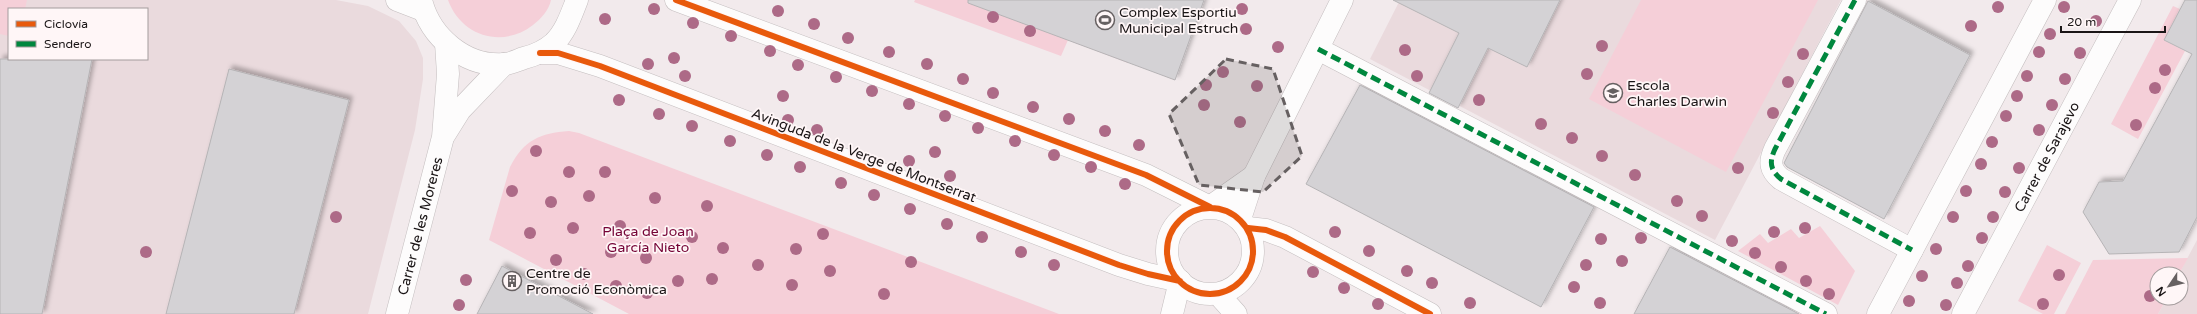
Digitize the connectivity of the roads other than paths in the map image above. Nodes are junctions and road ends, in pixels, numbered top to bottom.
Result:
1 (397, 0) edge
2 (577, 0) edge
3 (676, 0) edge
4 (1342, 0) edge
5 (1855, 0) edge
6 (2045, 0) edge
7 (2130, 0) edge
8 (422, 5) edge
9 (446, 42) junction
10 (1318, 49) junction
11 (540, 53) junction
12 (504, 64) junction
13 (443, 137) junction
14 (1254, 176) junction
15 (1210, 208) junction
16 (1244, 224) junction
17 (1912, 250) junction
18 (1180, 281) junction
19 (1211, 294) junction
20 (397, 314) edge
21 (1172, 314) edge
22 (1186, 314) edge
23 (1236, 314) edge
24 (1430, 314) edge
25 (1826, 314) edge
26 (1878, 314) edge
27 (1963, 314) edge

1 - 8 street
2 - 11 street
3 - 15 street
4 - 10 street
5 - 17 street
6 - 17 street
7 - 27 street, Carrer de Sarajevo
8 - 9 street
9 - 12 street
9 - 13 street, Carrer de les Moreres
10 - 14 street
10 - 25 street
11 - 12 street
11 - 18 street, Avinguda de la Verge de Montserrat
12 - 13 street, Carrer de les Moreres
13 - 20 street, Carrer de les Moreres
14 - 15 street
14 - 16 street
15 - 16 street
15 - 18 street
16 - 19 street
16 - 24 street
17 - 26 street
18 - 19 street
18 - 21 street
19 - 22 street
19 - 23 street

